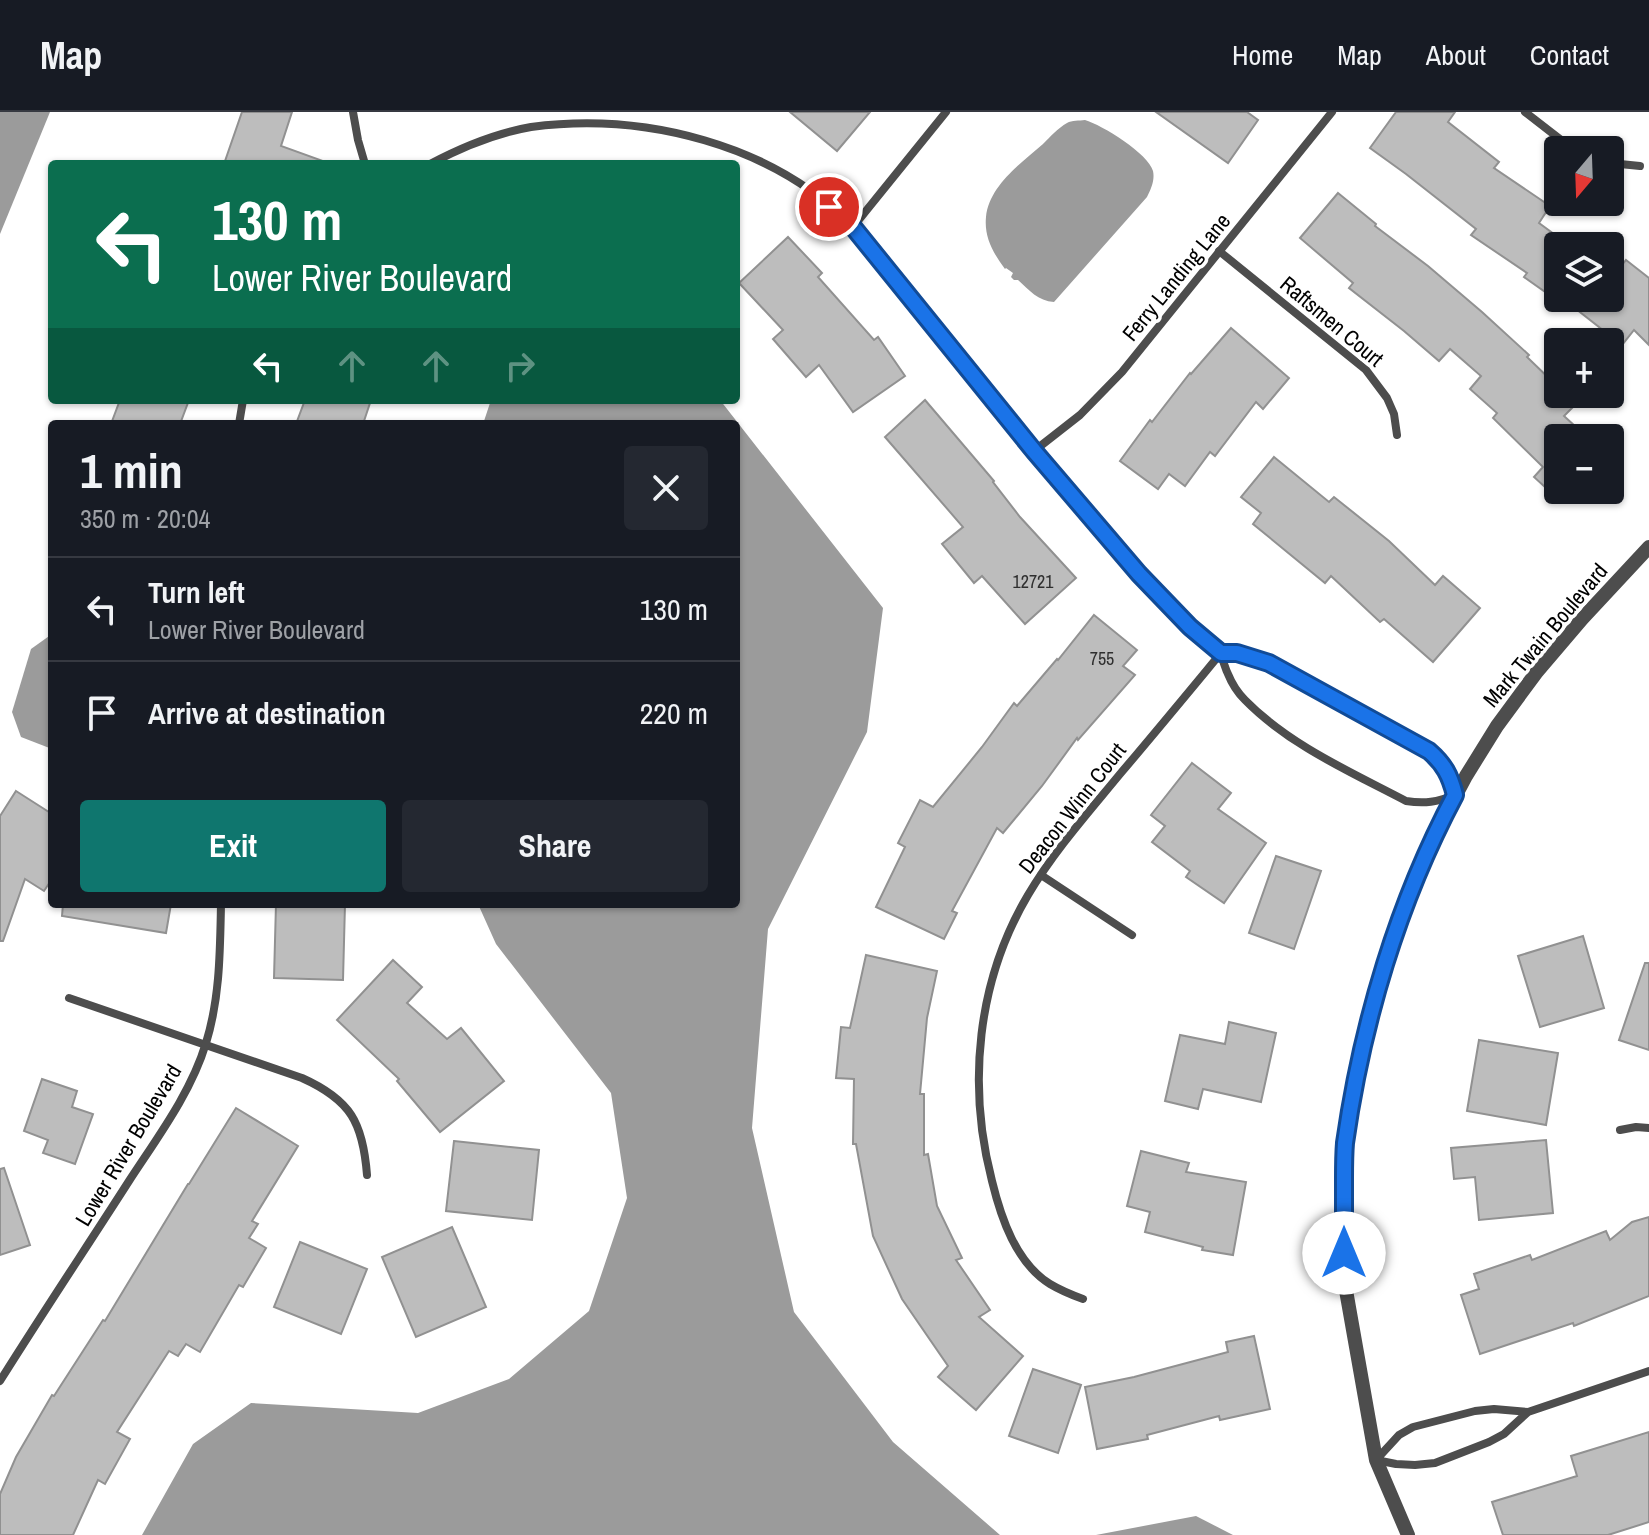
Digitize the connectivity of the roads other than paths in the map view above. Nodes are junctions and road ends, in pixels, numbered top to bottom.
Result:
1 (353, 112) edge
2 (946, 112) edge
3 (1332, 112) edge
4 (1525, 112) edge
5 (1554, 136) edge
6 (364, 160) edge
7 (438, 160) edge
8 (1624, 164) edge
9 (1640, 166) dead end
10 (853, 227) junction
11 (1219, 251) junction
12 (1397, 435) dead end
13 (1034, 451) junction
14 (1649, 547) edge
15 (1221, 653) junction
16 (1455, 795) junction
17 (1041, 875) junction
18 (221, 908) edge
19 (1132, 935) dead end
20 (69, 998) dead end
21 (206, 1045) junction
22 (1649, 1128) edge
23 (1620, 1130) dead end
24 (367, 1175) dead end
25 (1083, 1299) dead end
26 (1649, 1371) edge
27 (0, 1381) edge
28 (1528, 1412) junction
29 (1376, 1460) junction
30 (1408, 1535) edge

1 - 6 street
2 - 10 street
3 - 11 street, Ferry Landing Lane
4 - 5 street
7 - 10 street
8 - 9 street
10 - 13 street
11 - 12 street, Raftsmen Court
11 - 13 street, Ferry Landing Lane
13 - 15 street
14 - 16 street, Mark Twain Boulevard
15 - 16 street
15 - 16 street
15 - 17 street, Deacon Winn Court
16 - 29 street, Mark Twain Boulevard
17 - 19 street
17 - 25 street, Deacon Winn Court
18 - 21 street, Lower River Boulevard
20 - 21 street
21 - 24 street
21 - 27 street, Lower River Boulevard
22 - 23 street
26 - 28 street
28 - 29 street
28 - 29 street
29 - 30 street, Mark Twain Boulevard

